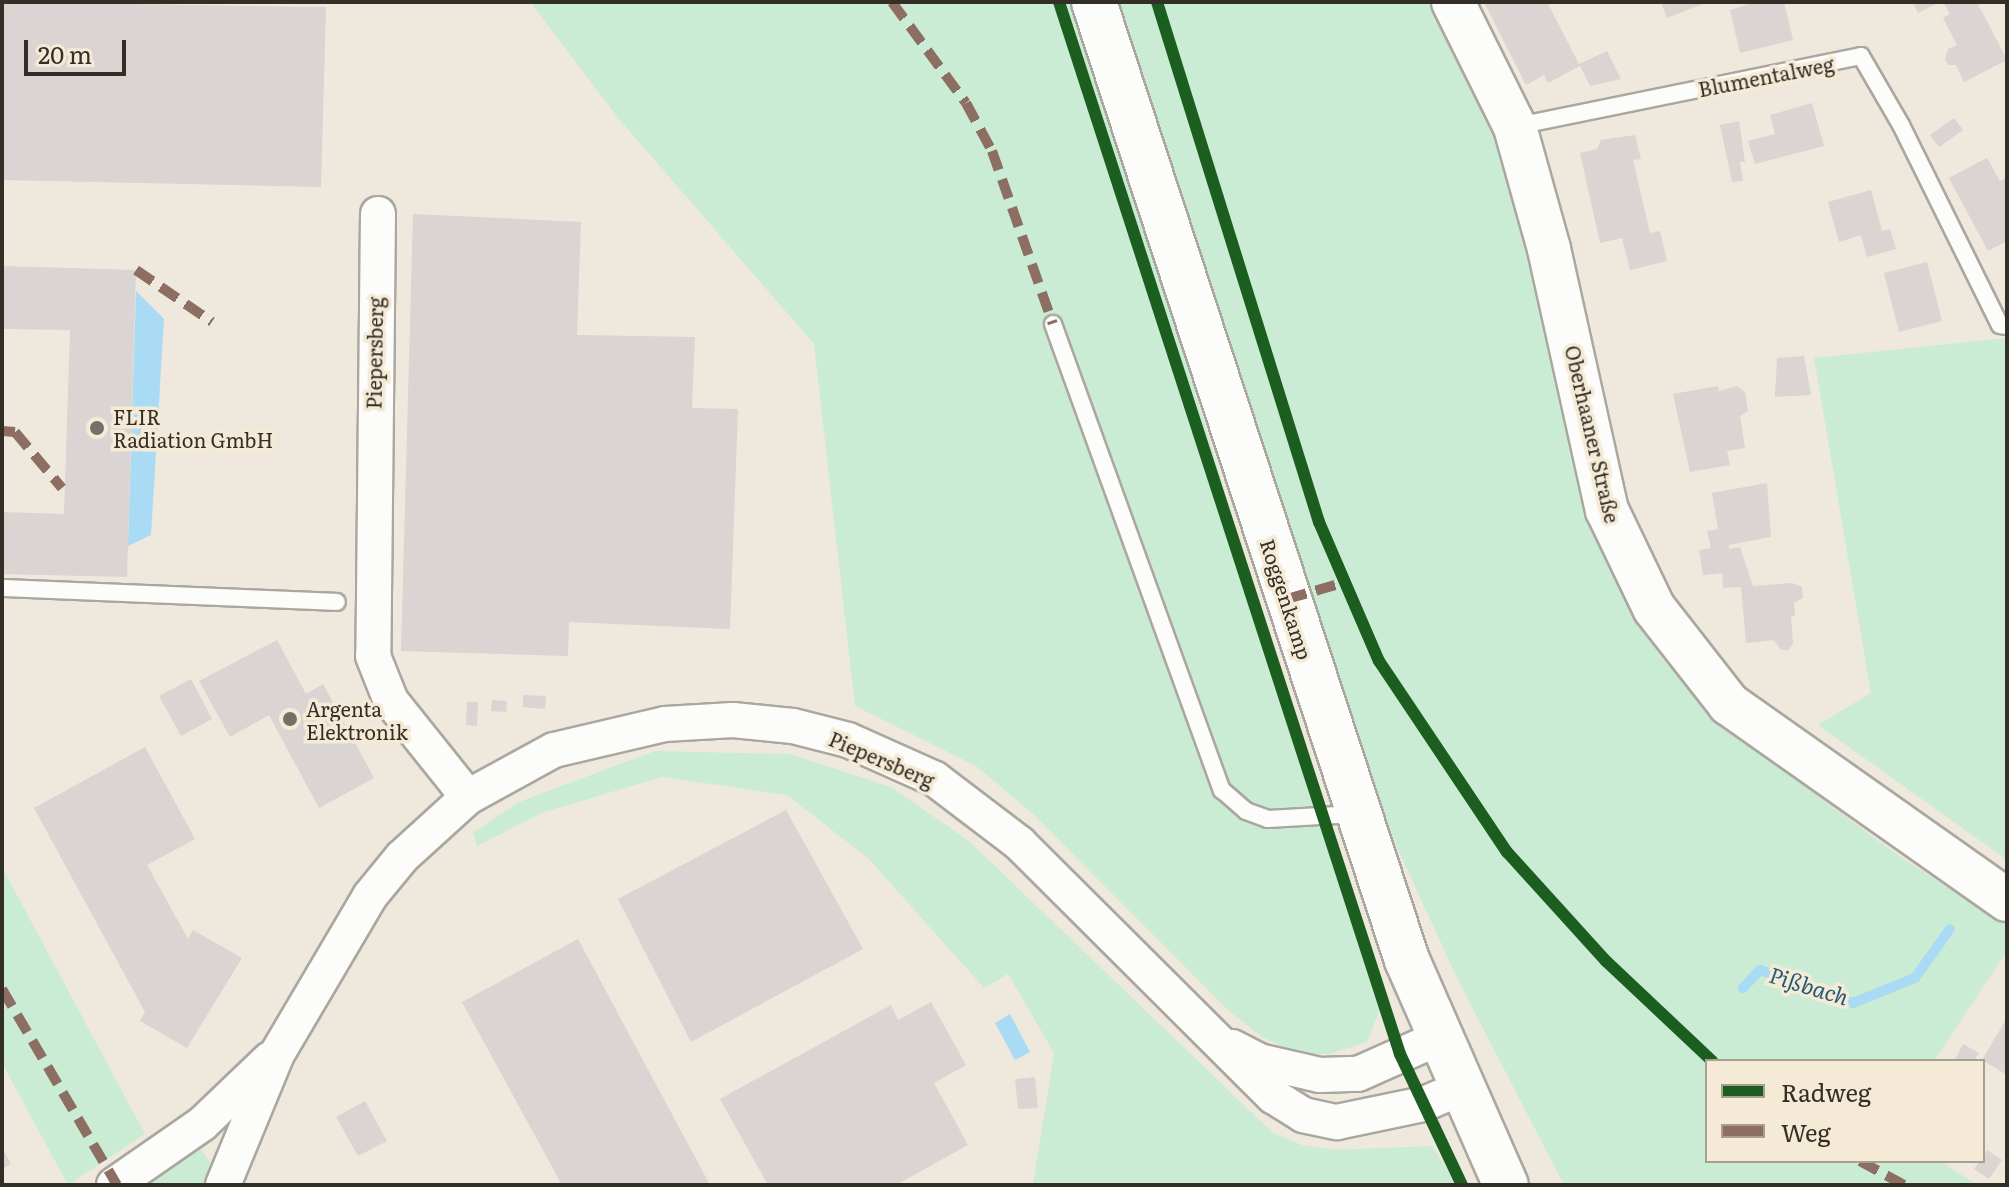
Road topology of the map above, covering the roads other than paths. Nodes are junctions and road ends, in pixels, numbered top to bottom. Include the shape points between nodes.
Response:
1 (1094, 2) edge
2 (1453, 2) edge
3 (1515, 127) junction
4 (378, 214) dead end
5 (1053, 324) dead end
6 (2003, 325) edge
7 (2, 588) edge
8 (337, 602) dead end
9 (468, 797) junction
10 (1357, 814) junction
11 (2007, 900) edge
12 (1212, 1037) junction
13 (1439, 1038) junction
14 (277, 1054) junction
15 (1461, 1088) junction
16 (114, 1185) edge
17 (223, 1185) edge
18 (1506, 1185) edge

1 - 10 main road, Roggenkamp
2 - 3 street, Oberhaaner Straße
3 - 6 lane, Blumentalweg via 1861,56
3 - 11 street, Oberhaaner Straße via 1549,249 1607,510 1654,608 1729,704
4 - 9 street, Piepersberg via 373,656 391,701
5 - 10 lane via 1222,790 1246,811 1268,819
7 - 8 lane
9 - 12 street, Piepersberg via 554,750 665,724 733,720 793,726 848,740 935,779 982,811
9 - 14 street, Piepersberg via 402,857 370,896
10 - 13 main road, Roggenkamp
12 - 13 street, Piepersberg via 1259,1061 1320,1075 1358,1074
12 - 15 street, Piepersberg via 1273,1096 1303,1115 1326,1120 1396,1112
13 - 15 main road, Roggenkamp
14 - 16 street, Piepersberg via 202,1124
14 - 17 street, Piepersberg
15 - 18 main road, Roggenkamp

